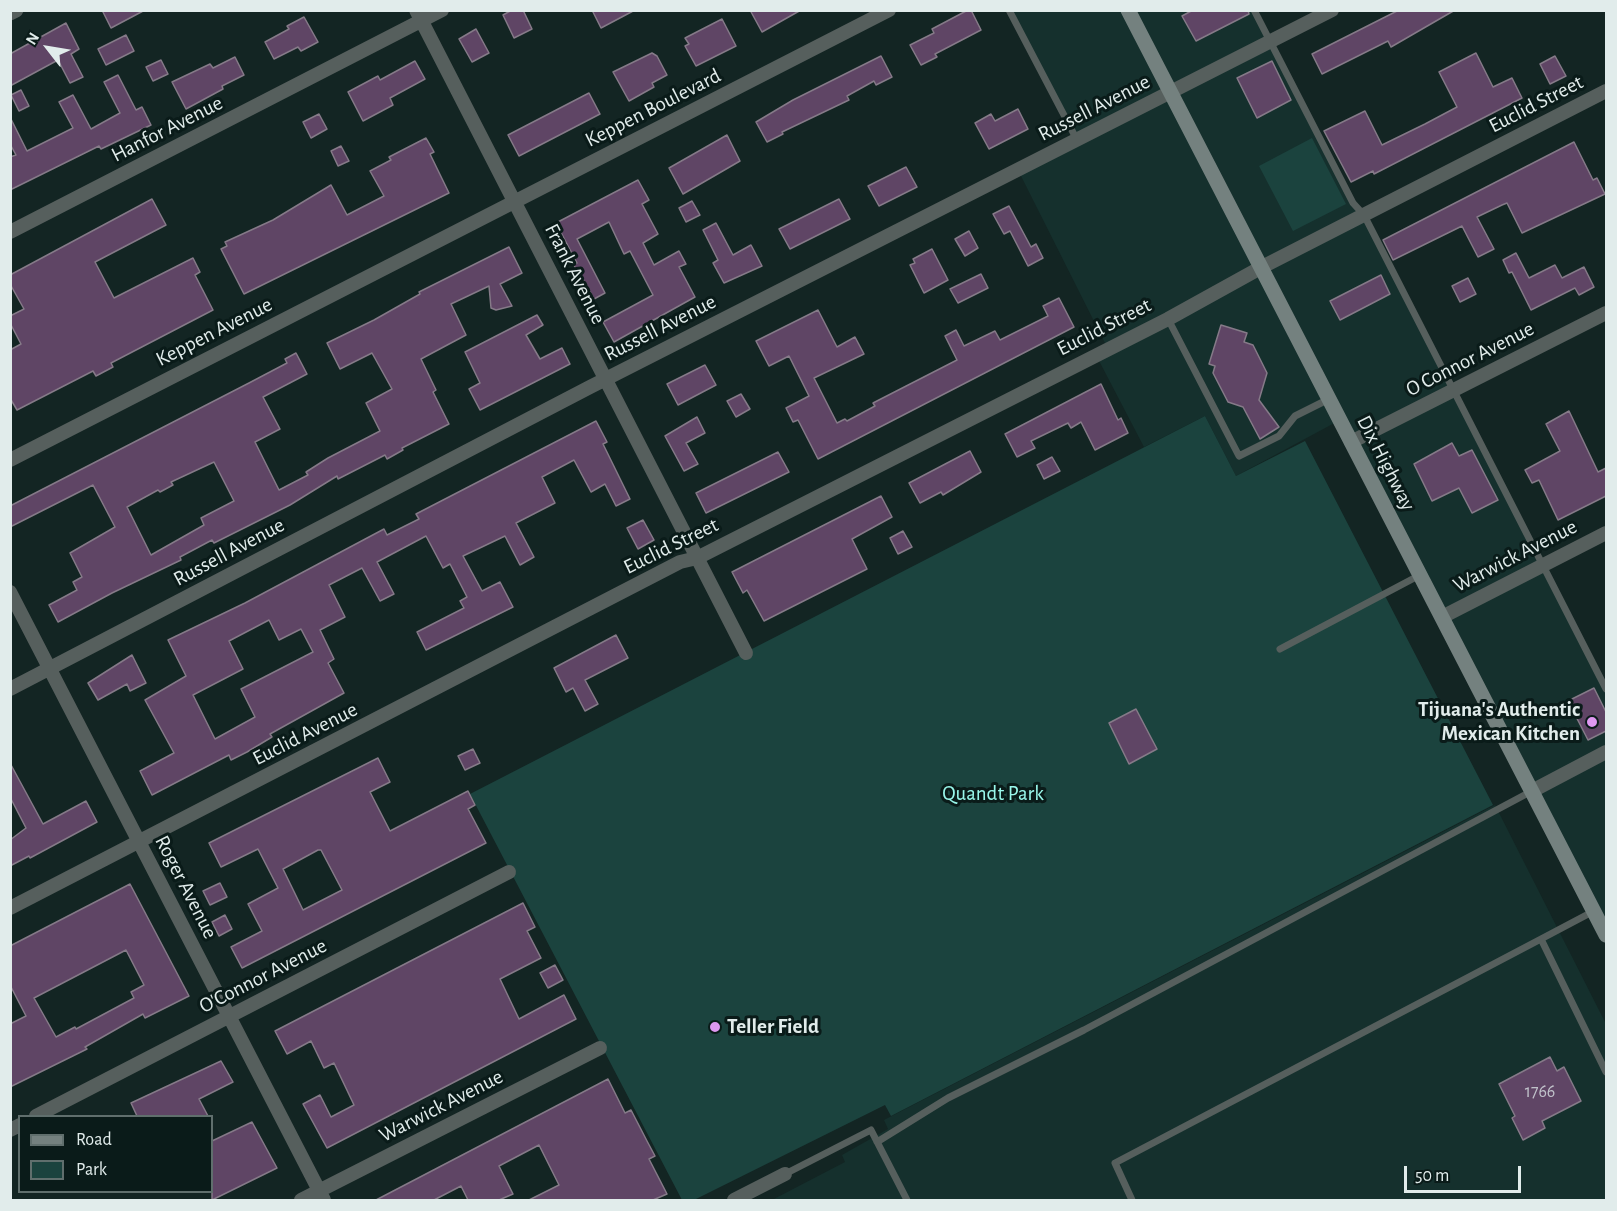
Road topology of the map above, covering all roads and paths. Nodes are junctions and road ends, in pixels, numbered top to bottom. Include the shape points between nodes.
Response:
1 (16, 10) edge
2 (442, 10) edge
3 (889, 10) edge
4 (1009, 10) edge
5 (1128, 10) edge
6 (1254, 10) edge
7 (1332, 10) edge
8 (10, 13) edge
9 (418, 16) edge
10 (1269, 42) junction
11 (1606, 91) edge
12 (1173, 92) junction
13 (1077, 140) junction
14 (514, 202) junction
15 (1364, 215) junction
16 (10, 232) edge
17 (437, 243) joint
18 (1262, 267) junction
19 (1606, 313) edge
20 (1168, 319) junction
21 (605, 380) junction
22 (1454, 391) junction
23 (1329, 399) junction
24 (1351, 442) junction
25 (10, 460) edge
26 (1606, 533) edge
27 (698, 558) junction
28 (1543, 565) junction
29 (1420, 575) junction
30 (10, 592) edge
31 (618, 595) joint
32 (1442, 617) junction
33 (1280, 649) dead end
34 (748, 658) dead end
35 (50, 669) junction
36 (10, 689) edge
37 (1606, 689) edge
38 (1606, 752) edge
39 (1532, 791) junction
40 (140, 843) junction
41 (509, 872) dead end
42 (10, 908) edge
43 (1594, 911) junction
44 (1606, 935) edge
45 (1541, 939) junction
46 (230, 1017) junction
47 (600, 1048) dead end
48 (1606, 1072) edge
49 (38, 1115) edge
50 (877, 1142) junction
51 (785, 1174) joint
52 (322, 1196) edge
53 (301, 1200) edge
54 (734, 1200) edge
55 (907, 1200) edge
56 (1132, 1200) edge

1 - 8 street
2 - 9 street, Hanfor Avenue
3 - 14 street, Keppen Boulevard
4 - 13 lane
5 - 12 main road, Dix Highway
6 - 10 lane
7 - 10 street, Russell Avenue
9 - 14 street, Frank Avenue
9 - 16 street, Hanfor Avenue via 342,62
10 - 12 street, Russell Avenue
10 - 15 lane via 1353,202
11 - 15 street, Euclid Street
12 - 13 street, Russell Avenue
12 - 18 main road, Dix Highway
13 - 21 street, Russell Avenue
14 - 17 street, Keppen Boulevard
14 - 21 street, Frank Avenue
15 - 18 street, Euclid Street
15 - 22 lane
17 - 25 street, Keppen Avenue
18 - 20 street, Euclid Street
18 - 23 main road, Dix Highway
19 - 22 street, O Connor Avenue
20 - 23 lane via 1239,456 1279,436 1294,416
20 - 27 street, Euclid Street
21 - 27 street, Frank Avenue
21 - 35 street, Russell Avenue
22 - 24 street, O Connor Avenue
22 - 28 lane
23 - 24 main road, Dix Highway
24 - 29 main road, Dix Highway
26 - 28 street, Warwick Avenue
27 - 31 street, Euclid Street via 680,562
27 - 34 street, Frank Avenue
28 - 32 street, Warwick Avenue
28 - 37 lane
29 - 32 main road, Dix Highway
29 - 33 lane
30 - 35 street, Roger Avenue
31 - 40 street, Euclid Avenue
32 - 39 main road, Dix Highway
35 - 36 street, Russell Avenue
35 - 40 street, Roger Avenue
38 - 39 street
39 - 43 main road, Dix Highway
39 - 50 lane via 1084,1030 948,1098
40 - 42 street, Euclid Avenue
40 - 46 street, Roger Avenue
41 - 46 street, O'Connor Avenue
43 - 44 main road, Dix Highway
43 - 45 lane
45 - 48 lane
45 - 56 lane via 1115,1163
46 - 49 street, O'Connor Avenue
46 - 52 street, Roger Avenue
47 - 52 street, Warwick Avenue
50 - 51 lane via 871,1130
50 - 55 lane
51 - 54 street
52 - 53 street, Warwick Avenue

